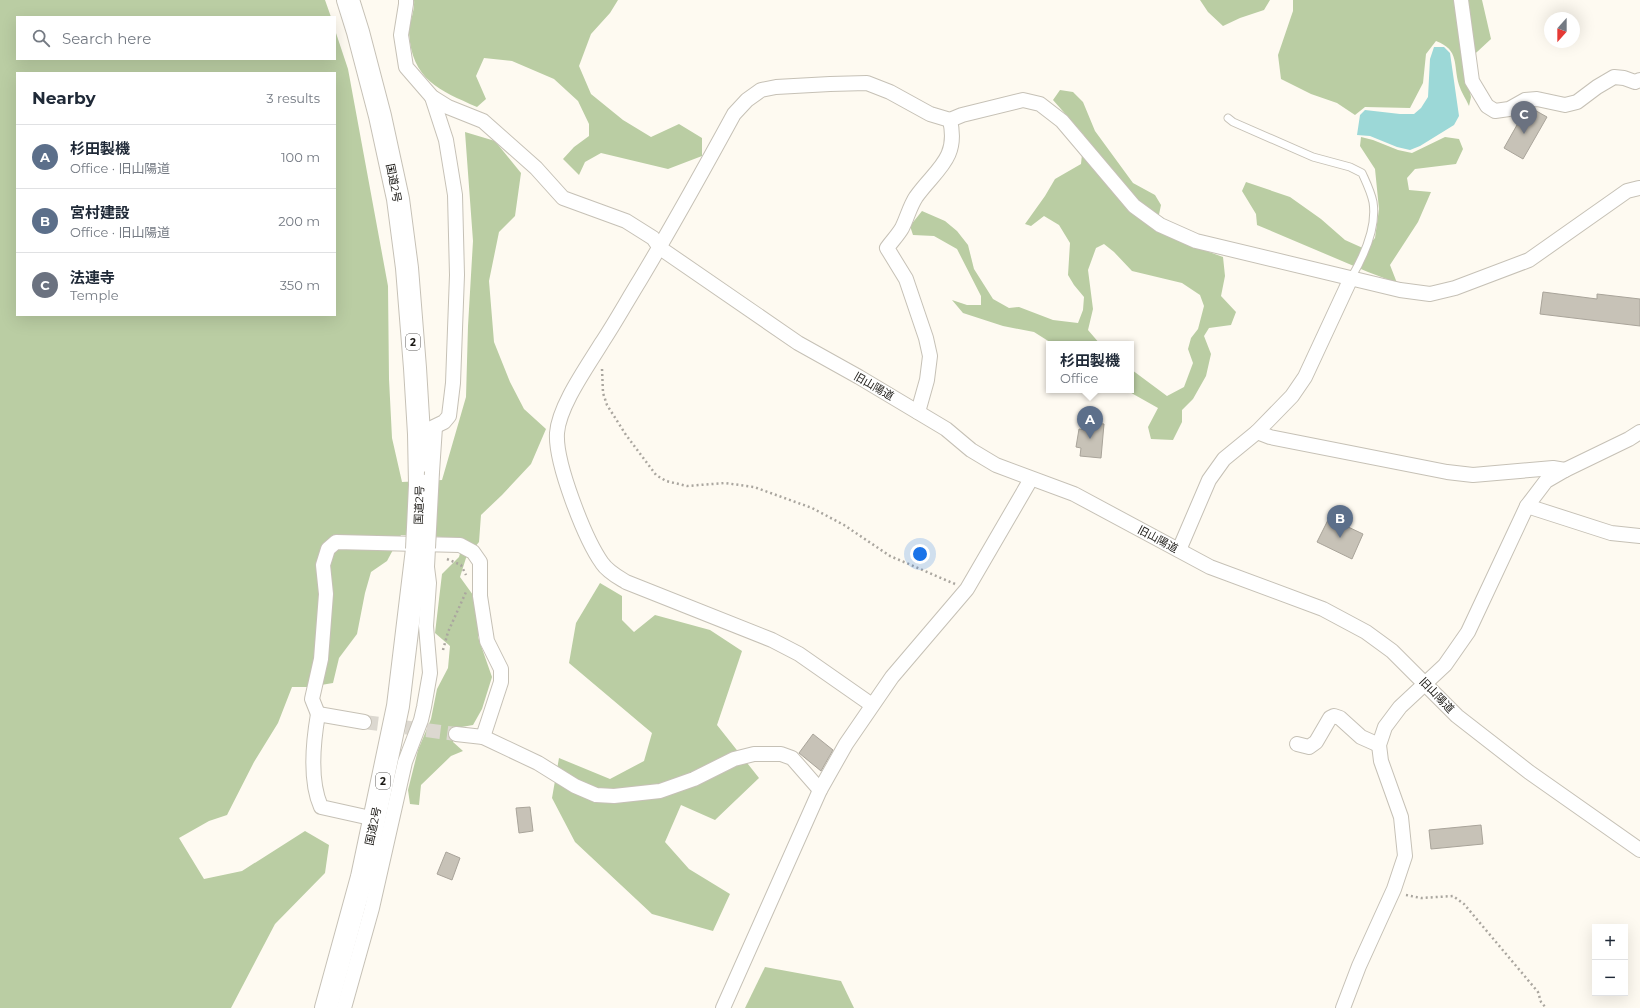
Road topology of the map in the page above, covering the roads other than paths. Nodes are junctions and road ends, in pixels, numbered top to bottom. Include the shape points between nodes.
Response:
1 (348, 0) edge
2 (406, 0) edge
3 (1461, 0) edge
4 (1640, 80) edge
5 (432, 97) junction
6 (1228, 118) dead end
7 (950, 120) junction
8 (1640, 187) edge
9 (660, 248) junction
10 (1351, 278) junction
11 (918, 412) junction
12 (427, 430) junction
13 (1257, 432) junction
14 (1640, 432) edge
15 (1565, 470) junction
16 (1032, 479) junction
17 (1527, 506) junction
18 (1640, 536) edge
19 (428, 547) junction
20 (1179, 550) junction
21 (1426, 684) junction
22 (872, 705) junction
23 (318, 714) junction
24 (364, 722) tunnel mouth
25 (456, 734) tunnel mouth
26 (483, 737) junction
27 (1297, 744) dead end
28 (1379, 745) junction
29 (820, 790) junction
30 (375, 819) junction
31 (1640, 850) edge
32 (326, 1008) edge
33 (344, 1008) edge
34 (723, 1008) edge
35 (1343, 1008) edge

1 - 12 highway, 国道2号 / 2 via 380,116 398,199
2 - 5 street via 401,34 406,67
3 - 4 street via 1472,81 1487,106 1495,110 1509,110 1525,100 1537,99 1565,104 1577,102 1614,77 1635,82
5 - 9 street, 旧山陽道 via 448,107 483,121 536,168 563,198 626,221 653,238
5 - 12 street via 446,140 455,195 457,275 453,383 449,416 444,422
6 - 10 lane via 1307,154 1362,172 1373,200 1374,210 1369,241 1362,260
7 - 9 street via 930,114 890,92 867,83 761,90 734,114
7 - 10 street via 1023,100 1040,104 1062,121 1134,206 1160,225 1196,241
7 - 11 street via 952,132 947,160 916,197 902,228 888,248 906,279 930,356 927,380
8 - 10 street via 1627,191 1529,260 1455,288 1430,294 1400,290
9 - 11 street, 旧山陽道 via 798,343
9 - 22 street via 578,380 557,432 558,451 567,484 590,544 603,564 626,582 772,640 799,654
10 - 13 street via 1305,377 1292,396
11 - 16 street, 旧山陽道 via 996,465
12 - 19 highway, 国道2号 / 2, bridge
13 - 15 street via 1270,437 1447,472 1473,475 1553,468
13 - 20 street via 1224,460 1209,480
14 - 15 street
15 - 17 street via 1546,481
16 - 20 street, 旧山陽道 via 1074,494
16 - 22 street via 967,589 892,676
17 - 18 street via 1611,533
17 - 21 street via 1468,632 1445,665
19 - 23 street via 336,542 328,549 323,565 326,594 321,659 312,698
19 - 26 street via 460,545 473,552 480,562 480,596 487,641 501,669 500,682
19 - 30 highway, 国道2号 / 2
19 - 33 street via 426,626 430,673 424,707 404,762 372,908
20 - 21 street, 旧山陽道 via 1210,567 1323,609 1366,632 1392,651
21 - 28 street via 1400,707 1385,727
21 - 31 street, 旧山陽道 via 1457,716 1529,772
22 - 29 street
23 - 24 street
23 - 30 street via 313,743 316,795 321,808
25 - 26 street
26 - 29 street via 596,795 614,796 660,791 694,779 734,759 754,754 781,754 792,758
27 - 28 street via 1308,747 1316,742 1330,718 1334,716 1340,718 1361,737
28 - 35 street via 1380,761 1399,811 1405,856 1394,889
29 - 34 street
30 - 32 highway, 国道2号 / 2

